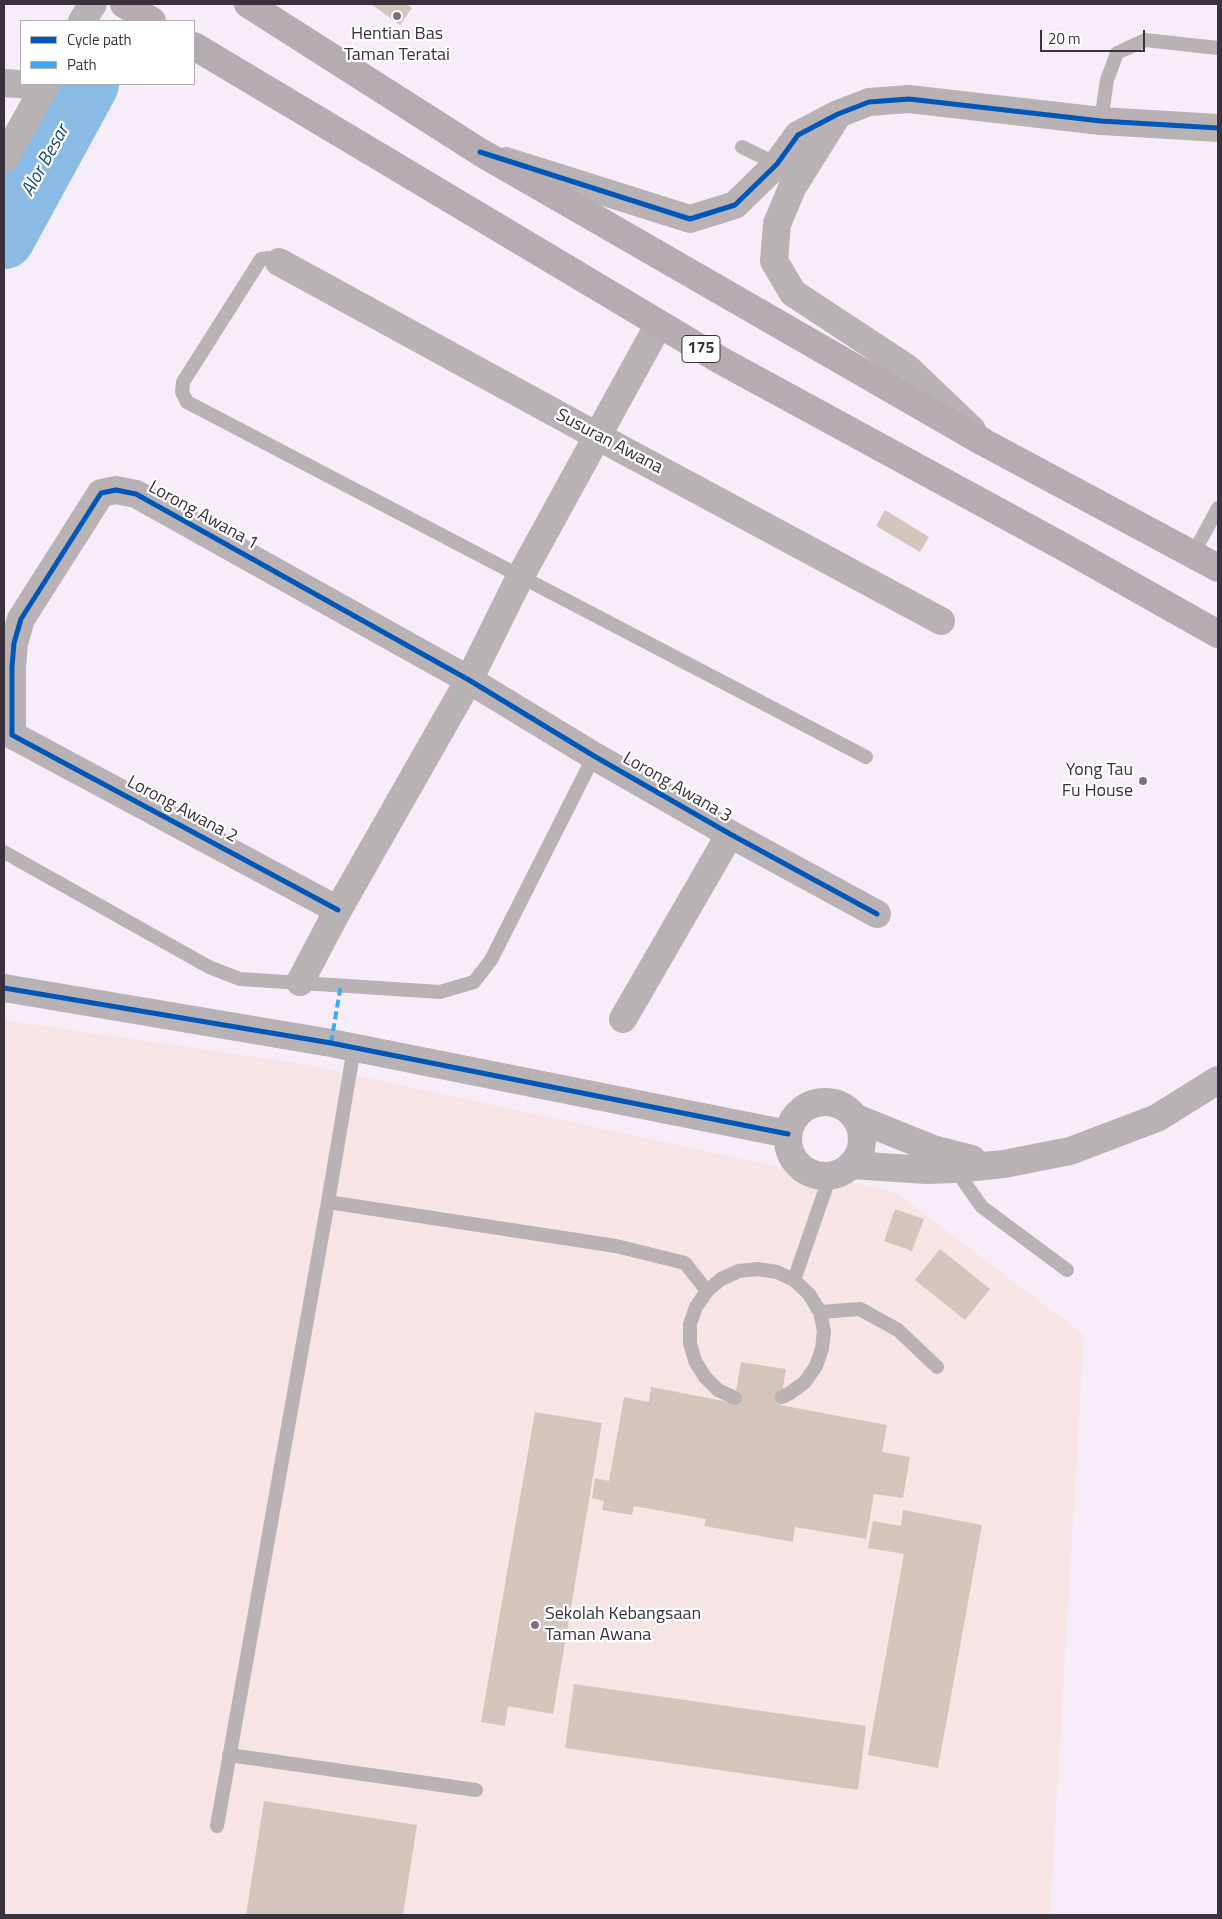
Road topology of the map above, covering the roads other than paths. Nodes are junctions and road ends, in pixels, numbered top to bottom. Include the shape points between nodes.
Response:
1 (93, 4) edge
2 (124, 4) edge
3 (248, 4) edge
4 (83, 20) edge
5 (150, 20) edge
6 (195, 47) edge
7 (1218, 48) edge
8 (4, 83) edge
9 (20, 84) edge
10 (45, 85) edge
11 (838, 114) junction
12 (1101, 121) junction
13 (1218, 128) edge
14 (742, 147) dead end
15 (480, 152) junction
16 (4, 159) edge
17 (776, 164) junction
18 (279, 262) joint
19 (659, 324) junction
20 (599, 437) junction
21 (985, 443) junction
22 (1218, 508) edge
23 (1193, 554) junction
24 (1218, 568) edge
25 (520, 577) junction
26 (941, 621) dead end
27 (1218, 634) edge
28 (468, 680) junction
29 (8, 742) edge
30 (594, 756) junction
31 (866, 757) dead end
32 (730, 834) junction
33 (4, 852) edge
34 (338, 910) junction
35 (876, 914) dead end
36 (300, 982) junction
37 (4, 988) edge
38 (623, 1019) dead end
39 (354, 1048) junction
40 (1218, 1080) edge
41 (856, 1118) junction
42 (788, 1134) junction
43 (1004, 1164) junction
44 (955, 1169) junction
45 (841, 1170) junction
46 (328, 1202) junction
47 (1067, 1270) dead end
48 (794, 1280) junction
49 (707, 1291) junction
50 (820, 1312) junction
51 (937, 1367) dead end
52 (782, 1397) dead end
53 (735, 1398) dead end
54 (230, 1755) junction
55 (476, 1790) dead end
56 (217, 1826) dead end

1 - 4 street
2 - 5 highway
3 - 15 highway
6 - 19 highway, 175
7 - 12 lane via 1145,40 1117,53 1107,80
8 - 9 street
10 - 16 street
11 - 12 street via 869,102 909,99
11 - 17 street via 798,136
11 - 21 street via 792,188 777,224 774,261 793,293 907,368
12 - 13 street
14 - 17 lane
15 - 17 street via 690,219 735,205
15 - 21 highway
18 - 20 street, Susuran Awana
18 - 25 lane via 269,258 260,260 183,382 182,392 187,402
19 - 20 street
19 - 27 highway, 175
20 - 25 street
20 - 26 street, Susuran Awana
21 - 23 highway
22 - 23 lane
23 - 24 highway
25 - 28 street
25 - 31 lane
28 - 29 street, Lorong Awana 1 via 136,494 116,490 100,493 21,619 14,643
28 - 30 street, Lorong Awana 3
28 - 34 street
29 - 34 street, Lorong Awana 2
30 - 32 street, Lorong Awana 3
30 - 36 lane via 491,960 474,982 440,992
32 - 35 street, Lorong Awana 3
32 - 38 street
33 - 36 lane via 209,967 240,979
34 - 36 street
37 - 39 street
39 - 42 street
39 - 46 lane
40 - 43 street via 1157,1118 1070,1151
41 - 42 street via 836,1103 810,1105 799,1112
41 - 43 street via 933,1149
41 - 45 street via 862,1130 859,1154
42 - 45 street via 789,1148 804,1169 816,1175
43 - 44 street
44 - 45 street
44 - 47 lane via 982,1207
45 - 48 lane
46 - 49 lane via 616,1246 685,1263
46 - 54 lane
48 - 49 lane via 758,1268 739,1271 721,1279
48 - 50 lane via 809,1294
49 - 53 lane via 696,1306 690,1324 690,1343 704,1377 718,1390
50 - 51 lane via 860,1309 898,1330
50 - 52 lane via 824,1330 816,1366 805,1382
54 - 55 lane
54 - 56 lane

